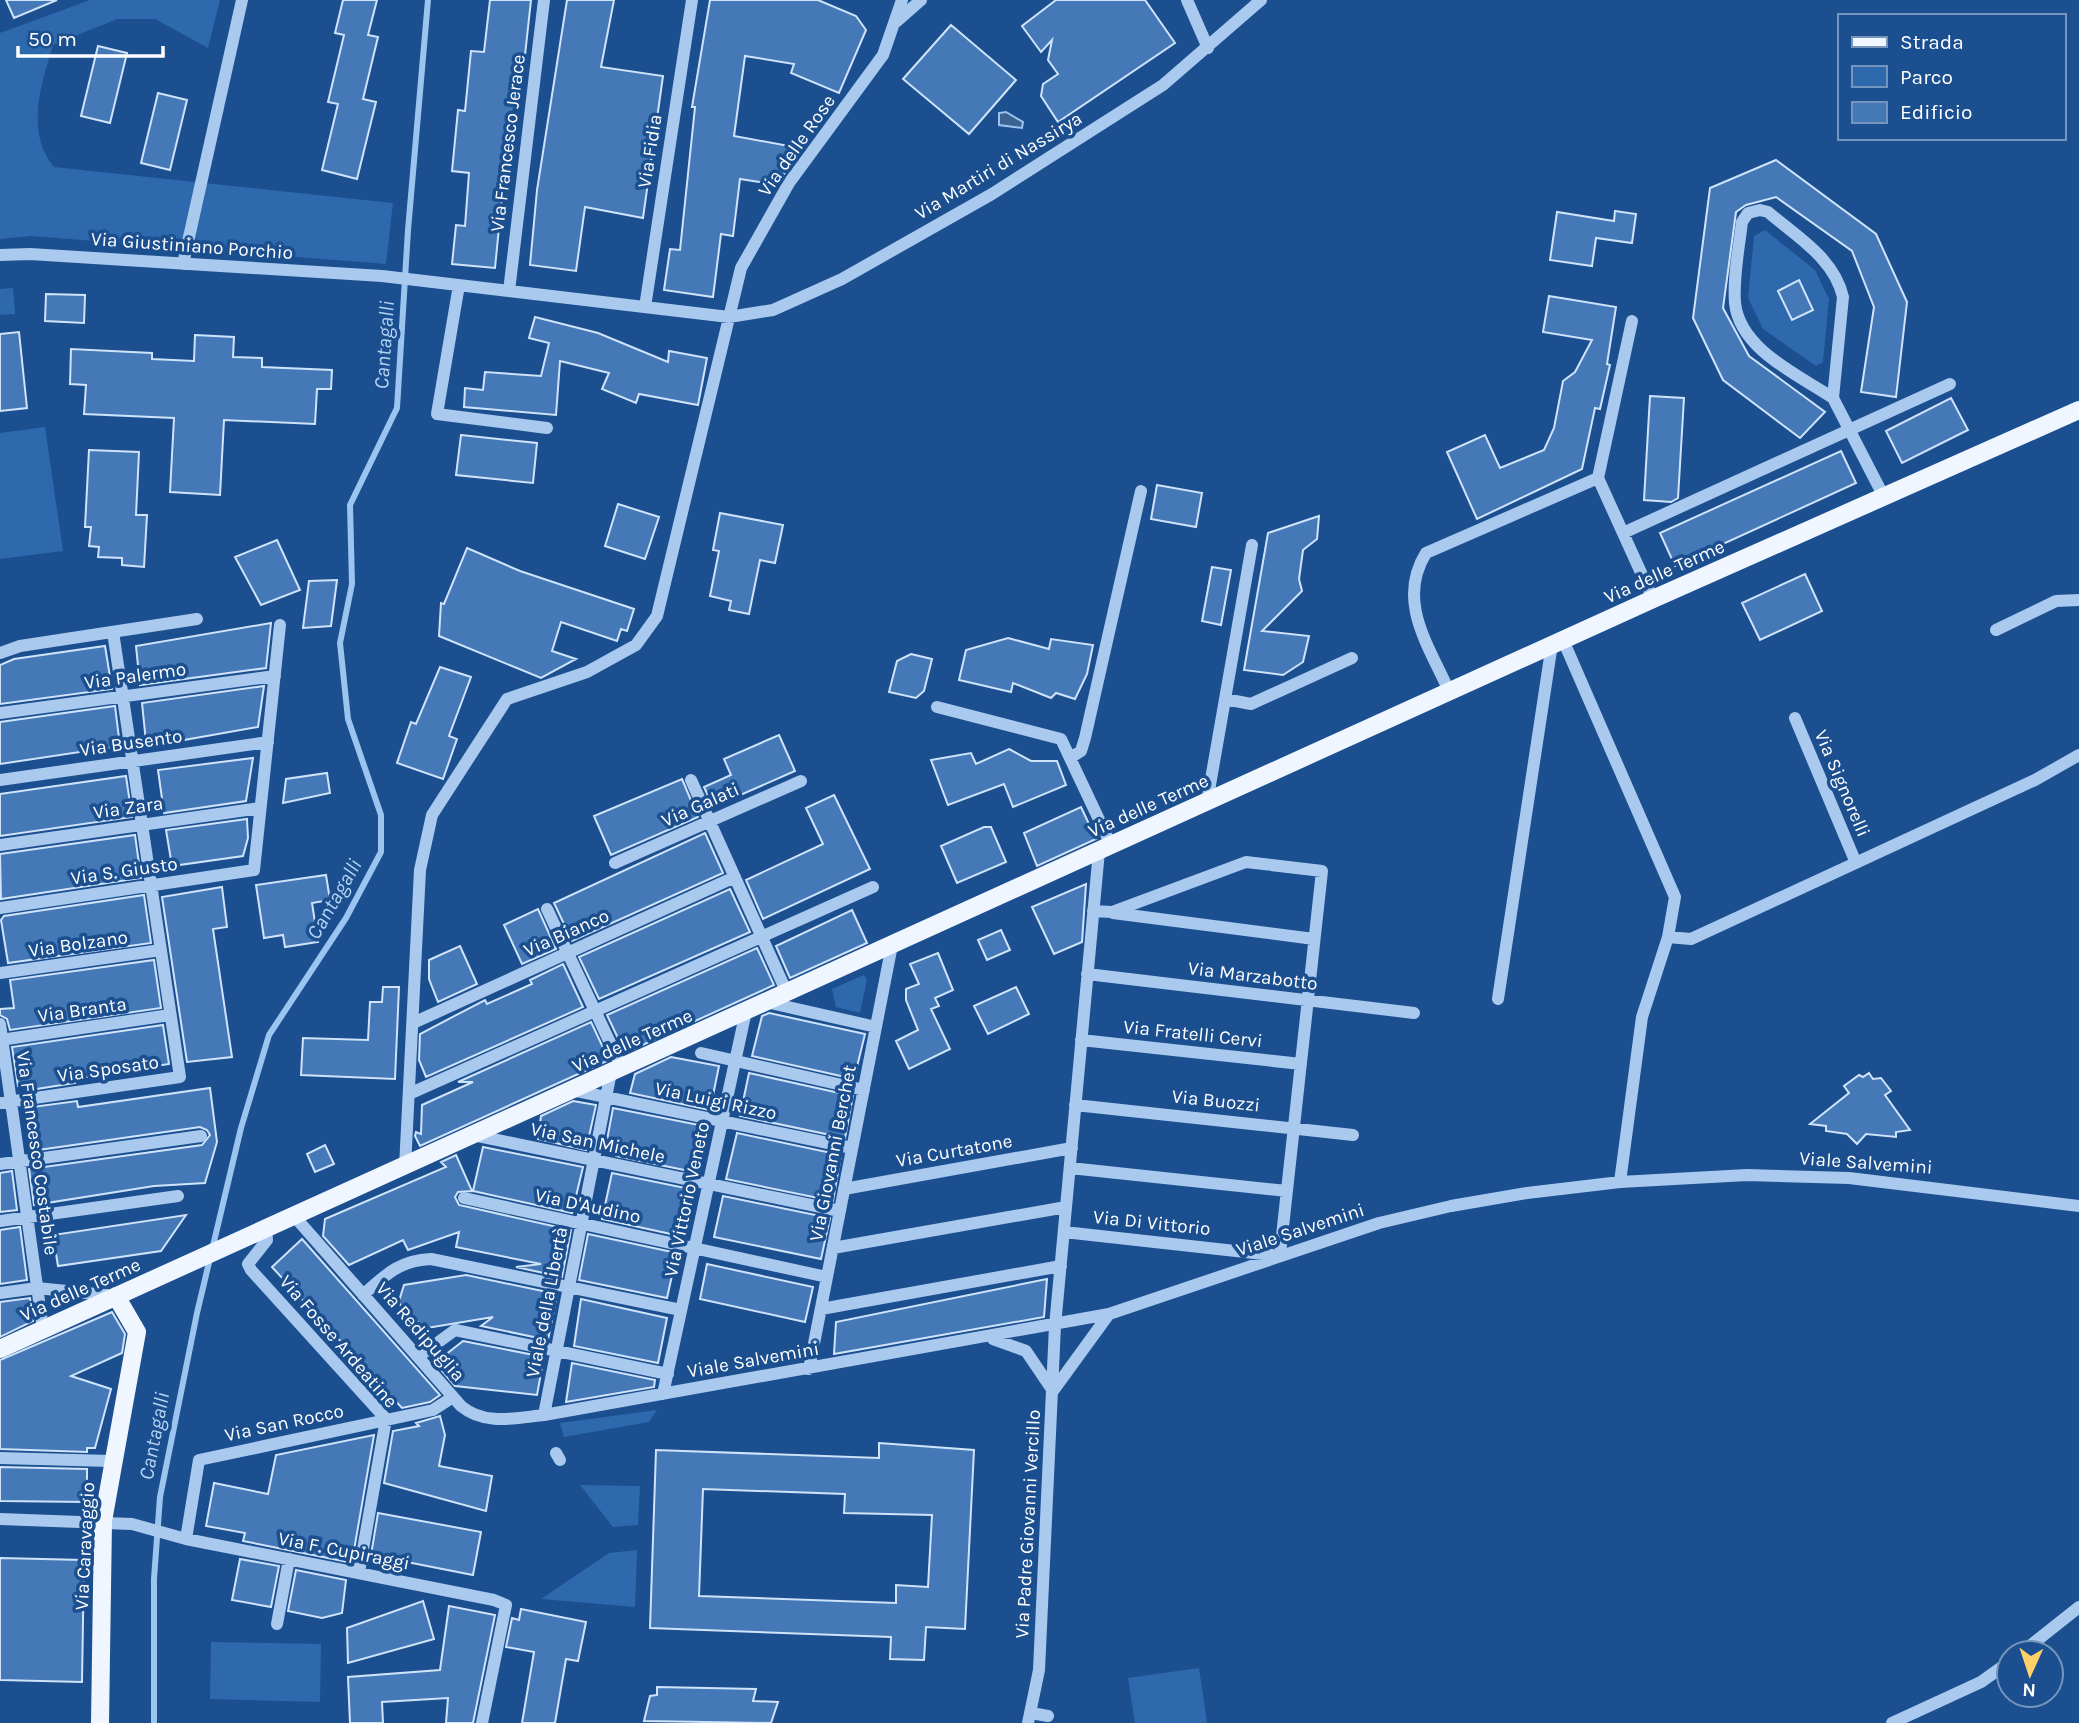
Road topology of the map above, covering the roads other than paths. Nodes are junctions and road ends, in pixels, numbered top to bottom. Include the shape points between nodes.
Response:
1 (242, 0) edge
2 (544, 0) edge
3 (692, 0) edge
4 (902, 0) edge
5 (921, 0) edge
6 (1187, 0) edge
7 (1261, 0) edge
8 (894, 25) junction
9 (1208, 48) junction
10 (0, 255) edge
11 (183, 264) junction
12 (459, 285) junction
13 (509, 291) junction
14 (645, 307) junction
15 (730, 317) junction
16 (1632, 321) dead end
17 (1950, 384) dead end
18 (1833, 398) junction
19 (2079, 410) edge
20 (547, 428) dead end
21 (1849, 430) junction
22 (1598, 478) junction
23 (1141, 491) dead end
24 (1884, 497) junction
25 (1623, 533) junction
26 (1252, 545) dead end
27 (1653, 599) junction
28 (2079, 600) edge
29 (197, 619) dead end
30 (281, 625) dead end
31 (1996, 630) dead end
32 (113, 632) junction
33 (1558, 642) junction
34 (0, 653) edge
35 (1352, 658) dead end
36 (275, 676) junction
37 (1449, 691) junction
38 (123, 696) junction
39 (1225, 699) junction
40 (937, 707) dead end
41 (0, 713) edge
42 (1795, 718) dead end
43 (268, 742) junction
44 (2079, 755) edge
45 (1070, 758) junction
46 (132, 761) junction
47 (0, 780) edge
48 (691, 780) dead end
49 (801, 781) dead end
50 (1207, 802) junction
51 (261, 808) junction
52 (709, 821) junction
53 (142, 825) junction
54 (0, 845) edge
55 (1105, 848) junction
56 (615, 863) dead end
57 (1856, 863) junction
58 (735, 877) junction
59 (151, 885) junction
60 (873, 887) dead end
61 (0, 908) edge
62 (547, 909) dead end
63 (1093, 911) junction
64 (1112, 912) junction
65 (761, 936) junction
66 (1668, 937) junction
67 (1314, 939) junction
68 (892, 945) junction
69 (161, 950) junction
70 (567, 952) junction
71 (0, 973) edge
72 (1087, 974) junction
73 (787, 993) junction
74 (1498, 999) dead end
75 (1308, 1000) junction
76 (766, 1002) junction
77 (595, 1010) junction
78 (746, 1011) junction
79 (1413, 1013) dead end
80 (170, 1015) junction
81 (414, 1023) junction
82 (0, 1024) edge
83 (876, 1027) junction
84 (1, 1040) edge
85 (1082, 1041) junction
86 (701, 1053) dead end
87 (735, 1061) junction
88 (1301, 1064) junction
89 (617, 1070) junction
90 (572, 1090) junction
91 (864, 1090) junction
92 (409, 1094) junction
93 (606, 1097) junction
94 (5, 1102) edge
95 (1075, 1105) junction
96 (722, 1121) junction
97 (1294, 1128) junction
98 (473, 1135) junction
99 (1353, 1135) dead end
100 (201, 1136) dead end
101 (1072, 1148) junction
102 (852, 1149) junction
103 (19, 1161) junction
104 (594, 1161) junction
105 (0, 1164) edge
106 (405, 1167) junction
107 (1070, 1168) junction
108 (1620, 1182) junction
109 (709, 1184) junction
110 (844, 1189) junction
111 (1287, 1191) junction
112 (178, 1196) dead end
113 (464, 1198) dead end
114 (2079, 1206) edge
115 (1066, 1207) junction
116 (840, 1211) junction
117 (295, 1216) junction
118 (27, 1217) junction
119 (0, 1221) edge
120 (582, 1223) junction
121 (266, 1229) junction
122 (1064, 1231) junction
123 (695, 1248) junction
124 (833, 1248) junction
125 (1279, 1255) junction
126 (1060, 1266) junction
127 (827, 1276) junction
128 (569, 1287) junction
129 (37, 1288) junction
130 (0, 1293) edge
131 (363, 1295) junction
132 (116, 1296) junction
133 (821, 1309) junction
134 (681, 1310) junction
135 (1109, 1314) junction
136 (1055, 1326) junction
137 (43, 1329) junction
138 (988, 1338) junction
139 (0, 1349) edge
140 (556, 1351) junction
141 (418, 1357) junction
142 (809, 1369) junction
143 (668, 1374) junction
144 (1053, 1391) junction
145 (663, 1394) junction
146 (453, 1397) junction
147 (544, 1415) junction
148 (386, 1419) junction
149 (0, 1458) edge
150 (111, 1461) junction
151 (0, 1519) edge
152 (103, 1521) junction
153 (186, 1539) junction
154 (289, 1559) junction
155 (359, 1572) junction
156 (2079, 1606) edge
157 (277, 1624) dead end
158 (2038, 1639) edge
159 (1995, 1672) edge
160 (1048, 1716) dead end
161 (1030, 1718) edge
162 (100, 1723) edge
163 (482, 1723) edge
164 (1892, 1723) edge

1 - 11 street
2 - 13 street, Via Francesco Jerace
3 - 14 street, Via Fidia
4 - 8 street, Via delle Rose
5 - 8 street
6 - 9 street
7 - 9 street, Via Martiri di Nassirya
8 - 15 street, Via delle Rose via 883,55 789,183 741,268
9 - 15 street, Via Martiri di Nassirya via 1163,85 1031,169 842,279 773,310
10 - 11 street, Via Giustiniano Porchio
11 - 12 street, Via Giustiniano Porchio
12 - 13 street
12 - 20 street via 437,414
13 - 14 street
14 - 15 street
15 - 81 street, Via delle Rose via 657,617 636,645 587,673 508,699 432,816 420,870
16 - 22 street
17 - 21 street
18 - 18 street via 1843,297 1839,282 1831,267 1768,212 1748,214 1742,222 1735,292 1740,323 1766,353
18 - 21 street
19 - 24 main road, Via delle Terme
21 - 24 street
21 - 25 street
22 - 25 street
22 - 37 street via 1426,553 1413,607
23 - 45 street via 1082,751
24 - 27 main road, Via delle Terme
25 - 27 street
26 - 39 street
27 - 33 main road, Via delle Terme
28 - 31 street via 2056,601
29 - 32 street
30 - 36 street
32 - 34 street
32 - 38 street
33 - 37 main road, Via delle Terme
33 - 66 street via 1675,897
33 - 74 street
35 - 39 street via 1251,704
36 - 38 street, Via Palermo
36 - 43 street
37 - 50 main road, Via delle Terme
38 - 41 street, Via Palermo
38 - 46 street
39 - 50 street
40 - 45 street via 1061,739
42 - 57 street, Via Signorelli
43 - 46 street, Via Busento
43 - 51 street
44 - 57 street
45 - 55 street
46 - 47 street, Via Busento
46 - 53 street
48 - 52 street
49 - 52 street, Via Galati
50 - 55 main road, Via delle Terme
51 - 53 street, Via Zara
51 - 59 street, Via S. Giusto via 254,870
52 - 56 street, Via Galati
52 - 58 street
53 - 54 street, Via Zara
53 - 59 street
55 - 63 street, Via Padre Giovanni Vercillo
55 - 68 main road, Via delle Terme
57 - 66 street via 1690,939
58 - 65 street
58 - 70 street, Via Bianco
59 - 61 street, Via S. Giusto
59 - 69 street
60 - 65 street
62 - 70 street
63 - 64 street
63 - 72 street, Via Padre Giovanni Vercillo
64 - 67 street
64 - 67 street via 1246,862 1322,871
65 - 73 street
65 - 77 street
66 - 108 street via 1642,1017
67 - 75 street
68 - 73 main road, Via delle Terme
68 - 83 street, Via Giovanni Berchet
69 - 71 street, Via Bolzano
69 - 80 street
70 - 77 street
70 - 81 street, Via Bianco
72 - 75 street, Via Marzabotto
72 - 85 street, Via Padre Giovanni Vercillo
73 - 76 main road, Via delle Terme
75 - 79 street, Via Marzabotto
75 - 88 street
76 - 78 main road, Via delle Terme
76 - 83 street
77 - 89 street
77 - 92 street
78 - 87 street, Via Vittorio Veneto
78 - 89 main road, Via delle Terme
80 - 84 street, Via Branta
80 - 94 street, Via Sposato via 180,1077
81 - 92 street, Via delle Rose
82 - 84 street, Via Francesco Costabile
83 - 91 street, Via Giovanni Berchet
84 - 94 street, Via Francesco Costabile
85 - 88 street, Via Fratelli Cervi
85 - 95 street, Via Padre Giovanni Vercillo
86 - 87 street
87 - 91 street
87 - 96 street, Via Vittorio Veneto
88 - 97 street
89 - 90 main road, Via delle Terme
89 - 93 street, Viale della Libertà
90 - 93 street, Via Luigi Rizzo
90 - 98 main road, Via delle Terme
91 - 102 street, Via Giovanni Berchet
92 - 106 street, Via delle Rose
93 - 96 street, Via Luigi Rizzo
93 - 104 street, Viale della Libertà
94 - 103 street, Via Francesco Costabile
95 - 97 street, Via Buozzi
95 - 101 street, Via Padre Giovanni Vercillo
96 - 102 street, Via Luigi Rizzo
96 - 109 street, Via Vittorio Veneto
97 - 99 street, Via Buozzi
97 - 111 street
98 - 104 street, Via San Michele
98 - 106 main road, Via delle Terme
100 - 103 street
101 - 107 street, Via Padre Giovanni Vercillo
101 - 110 street, Via Curtatone
102 - 110 street, Via Giovanni Berchet
103 - 105 street
103 - 118 street, Via Francesco Costabile
104 - 109 street, Via San Michele
104 - 120 street, Viale della Libertà
106 - 117 main road, Via delle Terme
107 - 111 street
107 - 115 street, Via Padre Giovanni Vercillo
108 - 114 street, Viale Salvemini via 1747,1175 1849,1178
108 - 125 street, Viale Salvemini via 1451,1206
109 - 116 street, Via San Michele
109 - 123 street, Via Vittorio Veneto
110 - 116 street, Via Giovanni Berchet
111 - 125 street
112 - 118 street
113 - 120 street, Via D'Audino
115 - 122 street, Via Padre Giovanni Vercillo
115 - 124 street
116 - 124 street, Via Giovanni Berchet
117 - 121 main road, Via delle Terme
117 - 131 street, Via Redipuglia
118 - 119 street
118 - 129 street, Via Francesco Costabile
120 - 123 street, Via D'Audino
120 - 128 street, Viale della Libertà
121 - 132 main road, Via delle Terme
121 - 148 street, Via Fosse Ardeatine via 267,1240 248,1264 251,1270
122 - 125 street, Via Di Vittorio
122 - 126 street, Via Padre Giovanni Vercillo
123 - 127 street, Via D'Audino
123 - 134 street, Via Vittorio Veneto
124 - 127 street, Via Giovanni Berchet
125 - 135 street, Viale Salvemini
126 - 133 street
126 - 136 street, Via Padre Giovanni Vercillo
127 - 133 street, Via Giovanni Berchet
128 - 131 street via 410,1259
128 - 134 street
128 - 140 street, Viale della Libertà
129 - 130 street
129 - 132 street
129 - 137 street, Via Francesco Costabile
131 - 141 street, Via Redipuglia
132 - 137 main road, Via delle Terme
132 - 150 main road, Via Caravaggio via 136,1332
133 - 142 street, Via Giovanni Berchet
134 - 143 street, Via Vittorio Veneto
135 - 136 street, Viale Salvemini
135 - 144 street
136 - 138 street, Viale Salvemini
136 - 144 street, Via Padre Giovanni Vercillo
137 - 139 main road, Via delle Terme
138 - 142 street, Viale Salvemini
138 - 144 street via 1026,1351
140 - 141 street via 455,1330
140 - 143 street
140 - 147 street, Viale della Libertà
141 - 146 street, Via Redipuglia
142 - 145 street, Viale Salvemini
143 - 145 street, Via Vittorio Veneto
144 - 161 street, Via Padre Giovanni Vercillo via 1039,1670
145 - 147 street, Viale Salvemini
146 - 147 street, Via Redipuglia via 478,1417
146 - 148 street, Via San Rocco via 433,1410
148 - 153 street, Via San Rocco via 199,1460
148 - 155 street, Via Fosse Ardeatine
149 - 150 street
150 - 152 main road, Via Caravaggio
151 - 152 street, Via F. Cupiraggi
152 - 153 street, Via F. Cupiraggi via 139,1525
152 - 162 main road, Via Caravaggio
153 - 154 street, Via F. Cupiraggi
154 - 155 street, Via F. Cupiraggi
154 - 157 street
155 - 163 street, Via F. Cupiraggi via 506,1605
156 - 158 street
159 - 164 street
160 - 161 street

